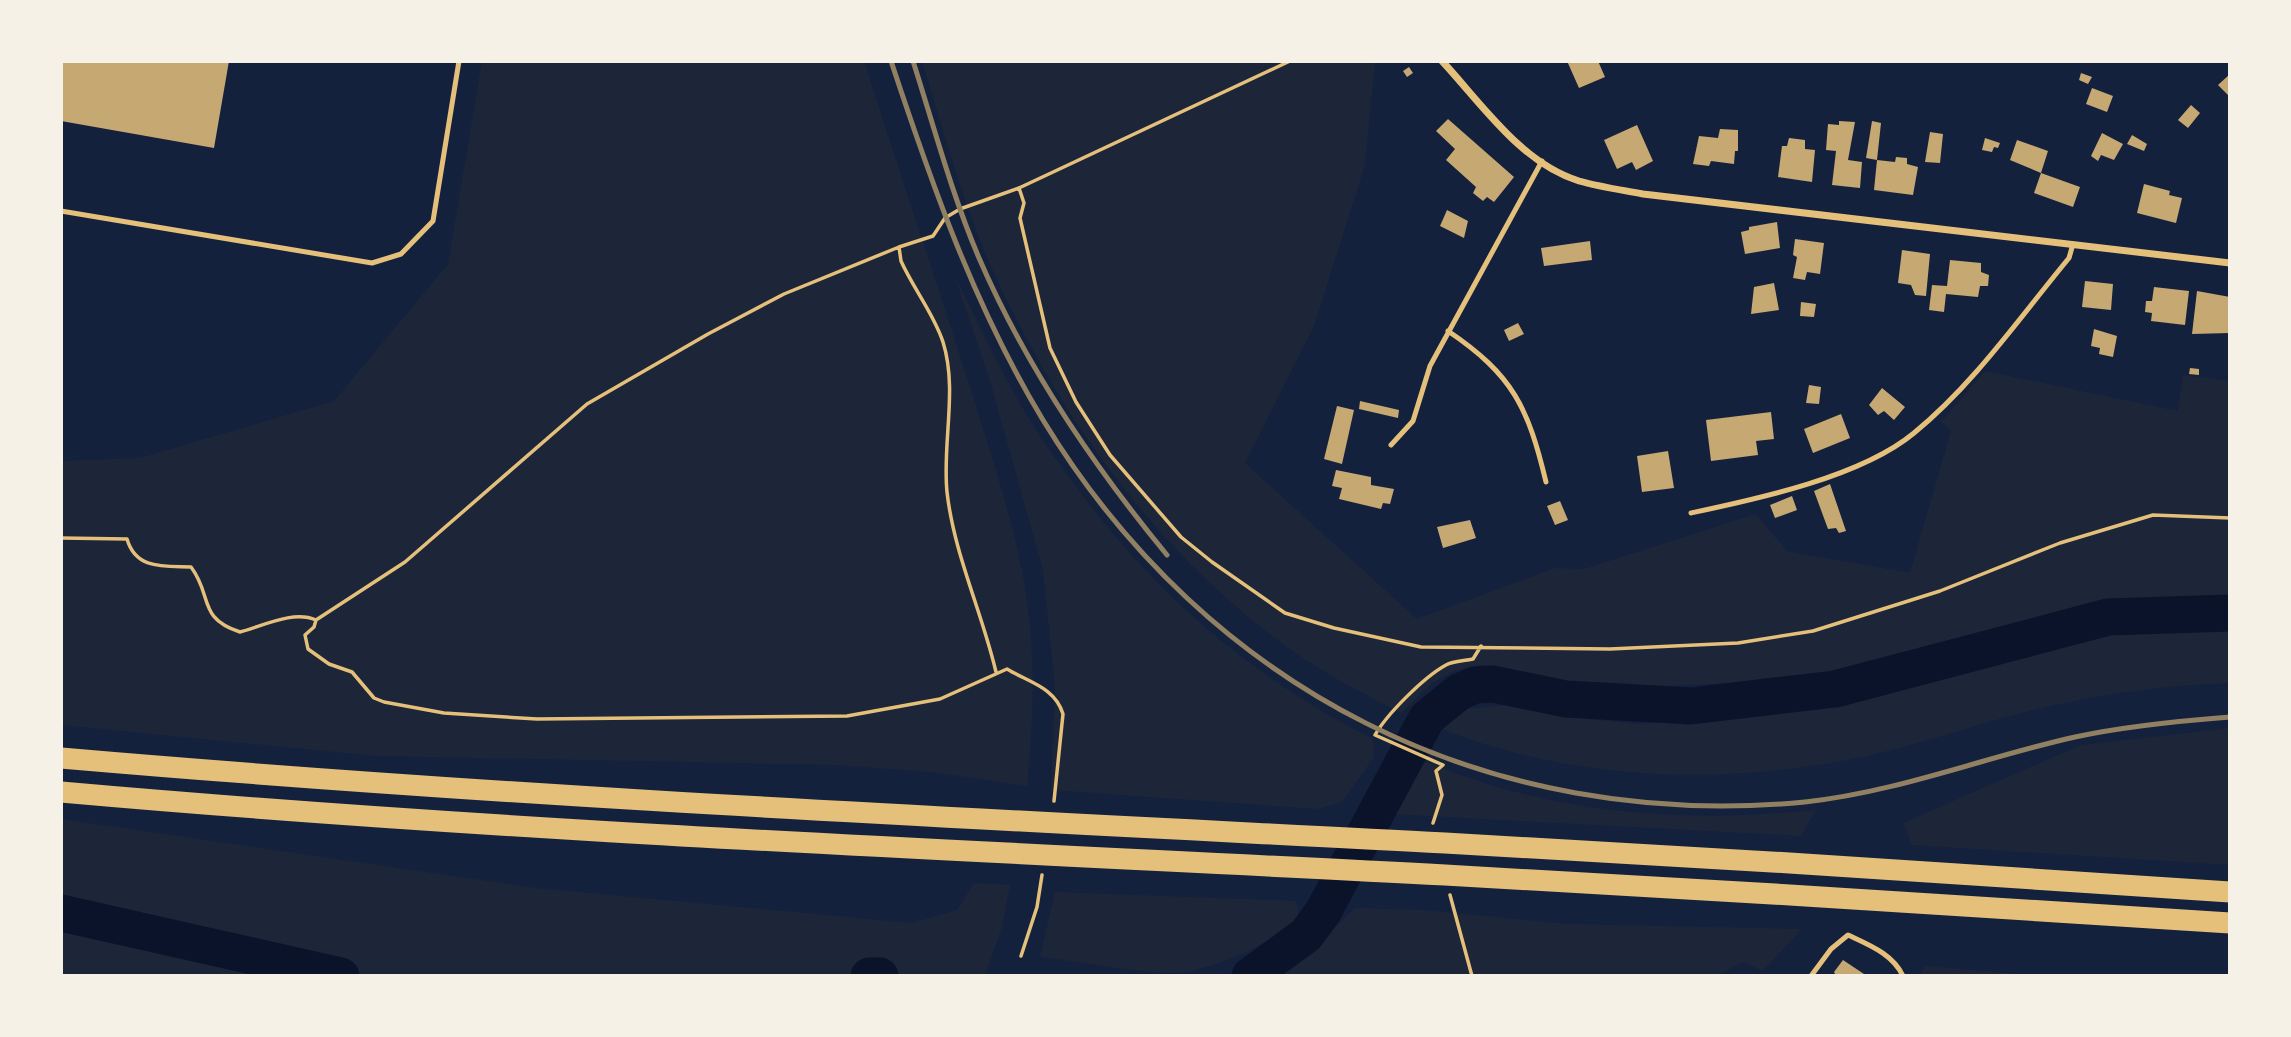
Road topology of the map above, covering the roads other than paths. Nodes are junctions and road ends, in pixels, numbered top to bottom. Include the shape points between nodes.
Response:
1 (459, 61) edge
2 (1442, 61) edge
3 (1542, 161) junction
4 (61, 211) edge
5 (2073, 244) junction
6 (2230, 264) edge
7 (1448, 331) junction
8 (1391, 445) dead end
9 (1546, 482) dead end
10 (1690, 513) dead end
11 (61, 758) edge
12 (61, 792) edge
13 (2230, 892) edge
14 (2230, 923) edge
15 (1811, 976) edge
16 (1903, 976) edge

1 - 4 lane via 433,220 401,254 372,263
2 - 3 street via 1516,142
3 - 5 street via 1578,180 1643,194
3 - 7 lane
5 - 6 street
5 - 10 lane via 2069,258 1979,367 1913,434 1887,450 1791,490
7 - 8 lane via 1430,366 1413,421
7 - 9 lane via 1480,353 1520,402 1533,429
11 - 13 highway via 390,785
12 - 14 highway via 295,813
15 - 16 lane via 1848,935 1898,964

